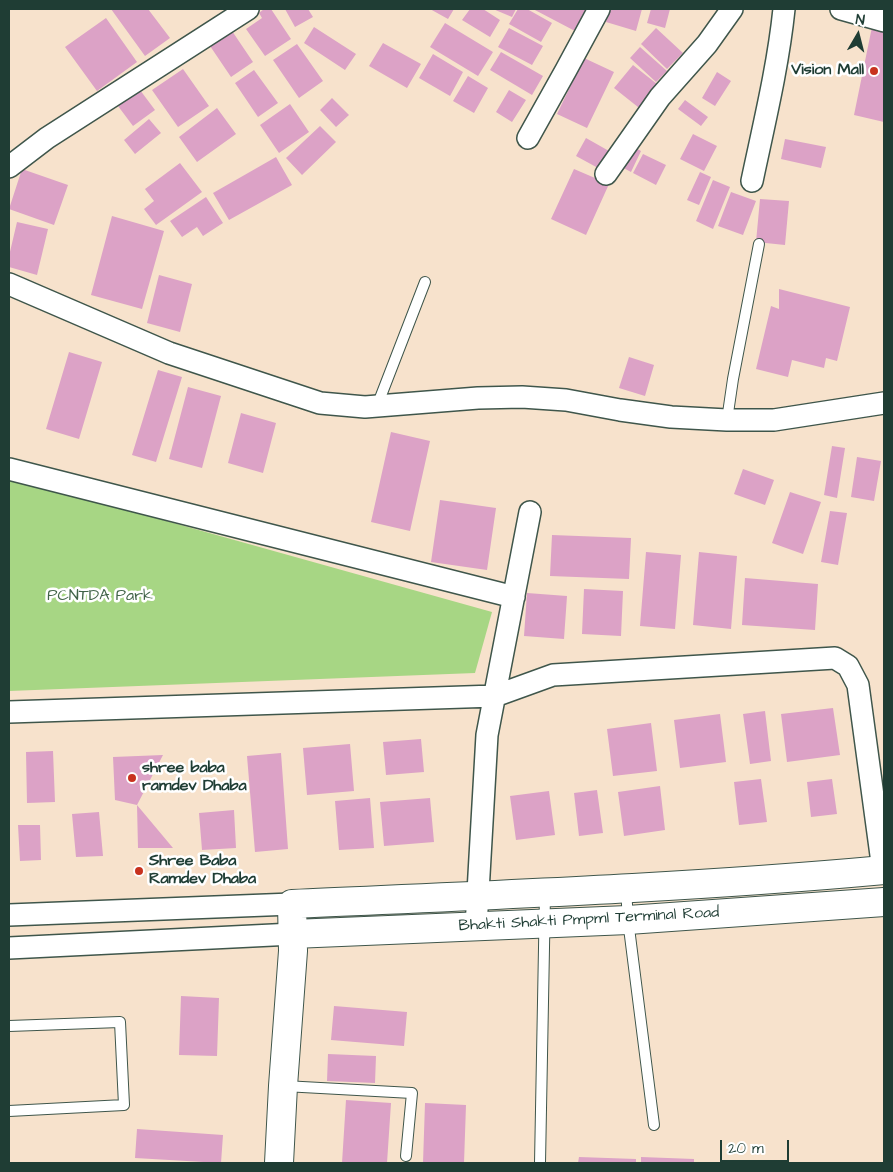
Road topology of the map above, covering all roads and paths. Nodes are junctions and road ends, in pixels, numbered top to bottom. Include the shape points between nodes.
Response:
1 (248, 9) edge
2 (599, 9) edge
3 (732, 9) edge
4 (784, 9) edge
5 (841, 9) edge
6 (884, 21) edge
7 (528, 138) dead end
8 (9, 167) edge
9 (606, 174) dead end
10 (752, 181) dead end
11 (759, 244) dead end
12 (425, 282) dead end
13 (9, 284) edge
14 (884, 403) edge
15 (376, 406) junction
16 (727, 420) junction
17 (9, 468) edge
18 (530, 512) dead end
19 (514, 597) junction
20 (495, 696) junction
21 (9, 712) edge
22 (883, 870) edge
23 (626, 888) junction
24 (546, 893) junction
25 (478, 896) junction
26 (884, 902) edge
27 (292, 904) junction
28 (9, 915) edge
29 (628, 920) junction
30 (544, 924) junction
31 (476, 927) junction
32 (293, 934) junction
33 (9, 948) edge
34 (9, 1026) edge
35 (283, 1086) junction
36 (9, 1110) edge
37 (654, 1125) dead end
38 (406, 1156) dead end
39 (280, 1163) edge
40 (540, 1163) edge

1 - 8 street via 55,133
2 - 7 street
3 - 9 street via 707,44 660,97
4 - 10 street
5 - 6 street
11 - 16 lane
12 - 15 lane
13 - 15 street via 169,353 207,366 320,403
14 - 16 street via 774,420
15 - 16 street via 522,397 566,400 671,418
17 - 19 street
18 - 19 street
19 - 20 street
20 - 21 street
20 - 22 street via 553,675 835,658 848,666 858,685
20 - 25 street via 487,735
22 - 23 main road
23 - 24 main road
23 - 29 lane
24 - 25 main road
24 - 30 lane
25 - 27 main road
25 - 31 street
26 - 29 main road, Bhakti Shakti Pmpml Terminal Road
27 - 28 street
27 - 32 main road
29 - 30 main road, Bhakti Shakti Pmpml Terminal Road
29 - 37 lane
30 - 31 main road, Bhakti Shakti Pmpml Terminal Road
30 - 40 lane
31 - 32 main road, Bhakti Shakti Pmpml Terminal Road
32 - 33 street
32 - 35 main road
34 - 36 lane via 120,1022 124,1105
35 - 38 lane via 412,1093
35 - 39 main road

